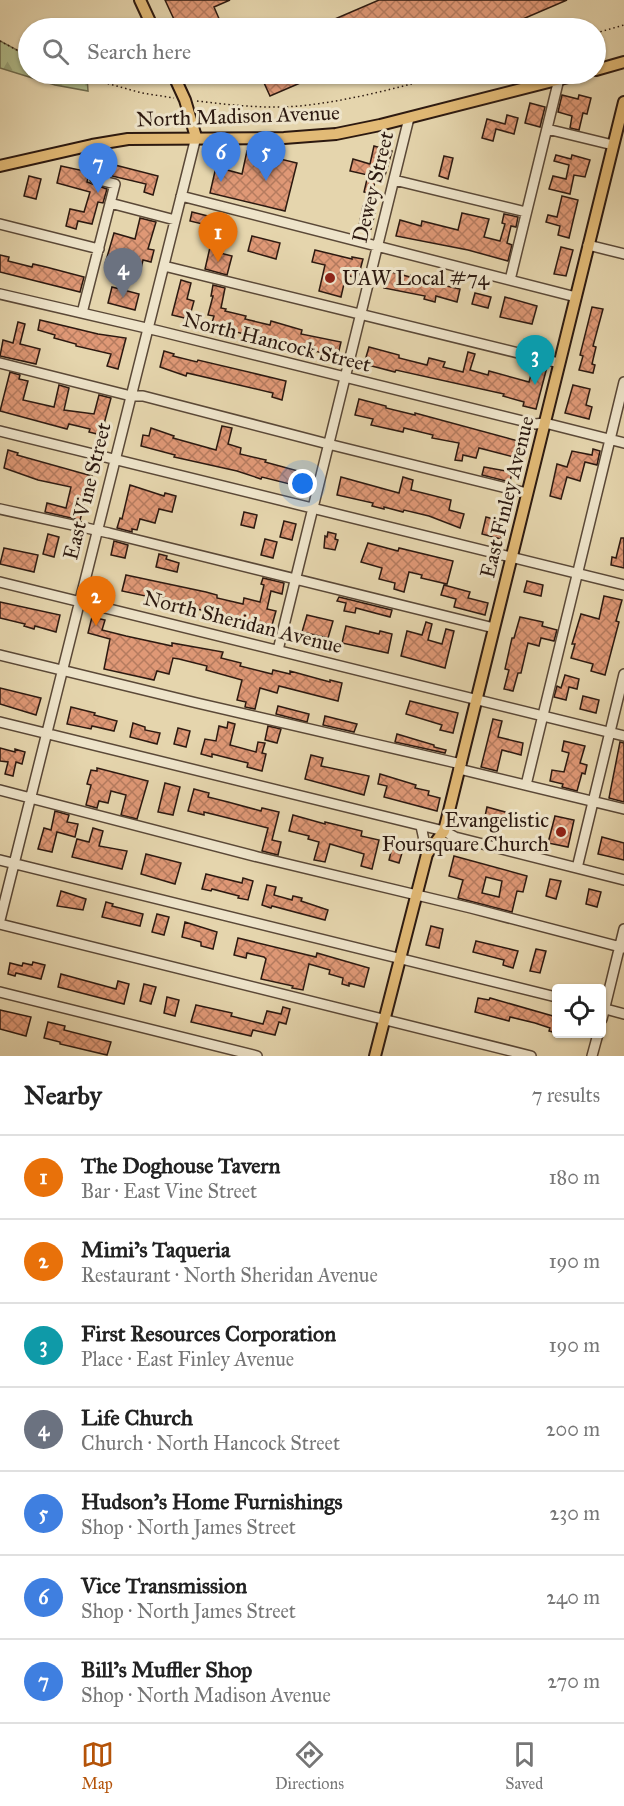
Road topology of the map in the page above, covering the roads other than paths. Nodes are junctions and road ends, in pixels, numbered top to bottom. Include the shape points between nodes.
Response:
1 (140, 0) edge
2 (148, 18) edge
3 (624, 62) edge
4 (606, 67) edge
5 (178, 84) edge
6 (540, 84) edge
7 (558, 84) edge
8 (624, 102) edge
9 (409, 118) junction
10 (547, 129) junction
11 (196, 137) junction
12 (104, 143) junction
13 (613, 145) junction
14 (0, 166) edge
15 (394, 180) junction
16 (181, 196) junction
17 (110, 203) junction
18 (526, 212) junction
19 (175, 220) junction
20 (0, 224) edge
21 (588, 245) junction
22 (377, 246) junction
23 (99, 249) junction
24 (624, 254) edge
25 (164, 266) junction
26 (510, 280) junction
27 (0, 294) edge
28 (576, 297) junction
29 (361, 313) junction
30 (82, 314) junction
31 (148, 329) junction
32 (0, 363) edge
33 (560, 363) junction
34 (345, 377) junction
35 (624, 382) edge
36 (131, 396) junction
37 (545, 423) junction
38 (0, 431) edge
39 (610, 439) junction
40 (624, 443) edge
41 (328, 444) junction
42 (115, 460) junction
43 (528, 493) junction
44 (312, 508) junction
45 (0, 509) edge
46 (97, 532) junction
47 (512, 558) junction
48 (577, 574) junction
49 (295, 579) junction
50 (0, 582) edge
51 (624, 585) edge
52 (80, 601) junction
53 (494, 628) junction
54 (278, 650) junction
55 (0, 655) edge
56 (62, 670) junction
57 (624, 674) edge
58 (477, 698) junction
59 (543, 715) junction
60 (0, 722) edge
61 (610, 733) junction
62 (46, 734) junction
63 (624, 736) edge
64 (460, 766) junction
65 (526, 785) junction
66 (0, 790) edge
67 (30, 799) junction
68 (593, 801) junction
69 (624, 809) edge
70 (421, 826) junction
71 (444, 831) junction
72 (427, 854) junction
73 (0, 860) edge
74 (14, 863) junction
75 (577, 868) junction
76 (624, 880) edge
77 (417, 896) junction
78 (0, 922) edge
79 (624, 929) edge
80 (622, 947) edge
81 (400, 957) junction
82 (0, 992) edge
83 (552, 996) edge
84 (606, 998) edge
85 (606, 1009) edge
86 (624, 1014) edge
87 (384, 1021) junction
88 (597, 1038) edge
89 (258, 1056) edge
90 (375, 1056) edge
91 (531, 1056) edge
92 (592, 1056) edge

1 - 2 main road
3 - 4 main road
5 - 11 main road
6 - 9 main road, North Madison Avenue
7 - 10 street
8 - 13 main road, East Finley Avenue
9 - 11 main road, North Madison Avenue via 336,134
9 - 15 street, Dewey Street
10 - 13 street
10 - 18 street
11 - 12 main road, North Madison Avenue
11 - 16 street, East Vine Street
12 - 14 main road, North Madison Avenue
12 - 17 street via 95,179 115,184
13 - 21 main road, East Finley Avenue
15 - 18 street
15 - 22 street, Dewey Street
16 - 19 street, East Vine Street
16 - 22 street
17 - 19 street
17 - 23 street
18 - 26 street
19 - 25 street, East Vine Street
20 - 23 street
21 - 24 street
21 - 28 main road, East Finley Avenue
22 - 26 street
22 - 29 street, Dewey Street
23 - 30 street
25 - 29 street
25 - 31 street, East Vine Street
26 - 28 street
27 - 30 street, North Hancock Street
28 - 33 main road, East Finley Avenue
29 - 33 street
29 - 34 street, Dewey Street
30 - 31 street, North Hancock Street
31 - 34 street, North Hancock Street
31 - 36 street, East Vine Street
32 - 36 street
33 - 37 main road, East Finley Avenue
34 - 37 street, North Hancock Street via 535,424
34 - 41 street, Dewey Street
35 - 39 street
36 - 41 street
36 - 42 street, East Vine Street
37 - 39 street, North Hancock Street
37 - 43 main road, East Finley Avenue
38 - 42 street
39 - 40 street, North Hancock Street
39 - 48 street
41 - 43 street
41 - 44 street, Dewey Street
42 - 44 street
42 - 46 street, East Vine Street
43 - 47 main road, East Finley Avenue
44 - 47 street
44 - 49 street, Dewey Street
45 - 46 street
46 - 49 street
46 - 52 street, East Vine Street
47 - 48 street
47 - 53 main road, East Finley Avenue
48 - 51 street
48 - 59 street
49 - 53 street
49 - 54 street, Dewey Street
50 - 52 street, North Sheridan Avenue
52 - 54 street, North Sheridan Avenue
52 - 56 street, East Vine Street
53 - 58 main road, East Finley Avenue
54 - 58 street, North Sheridan Avenue
55 - 56 street
56 - 62 street, East Vine Street
56 - 64 street
57 - 61 street
58 - 59 street, North Sheridan Avenue
58 - 64 main road, East Finley Avenue
59 - 61 street, North Sheridan Avenue
59 - 65 street
60 - 62 street
61 - 63 street, North Sheridan Avenue
61 - 68 street
62 - 67 street, East Vine Street
62 - 70 street
64 - 65 street
64 - 71 main road, East Finley Avenue
65 - 68 street
66 - 67 street
67 - 74 street, East Vine Street
67 - 77 street
68 - 69 street
68 - 75 street
70 - 71 street
70 - 72 street
71 - 72 main road
71 - 75 street
72 - 77 main road
73 - 74 street
74 - 78 street, East Vine Street
74 - 81 street
75 - 76 street
77 - 80 street
77 - 81 main road
78 - 87 street via 373,1015
79 - 80 street
80 - 84 street
81 - 83 street
81 - 87 main road
82 - 89 street
85 - 86 street
87 - 90 main road
87 - 91 street
88 - 92 street

